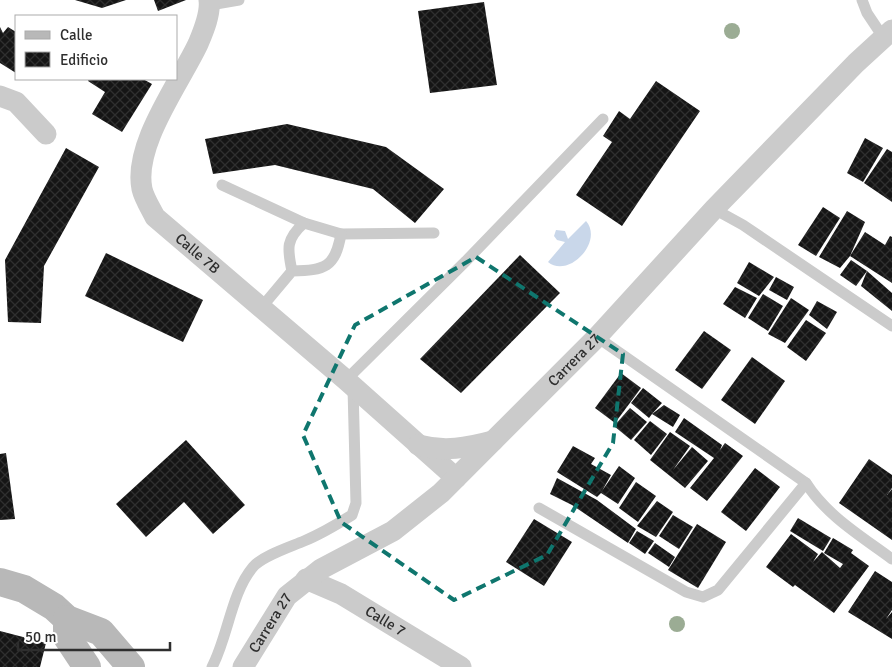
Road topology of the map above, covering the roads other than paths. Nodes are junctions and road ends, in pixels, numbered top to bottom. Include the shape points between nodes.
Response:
1 (239, 0) edge
2 (862, 0) edge
3 (210, 3) edge
4 (887, 34) edge
5 (178, 80) edge
6 (178, 80) edge
7 (0, 96) edge
8 (603, 119) dead end
9 (46, 134) dead end
10 (222, 185) dead end
11 (714, 209) junction
12 (304, 224) junction
13 (434, 233) dead end
14 (341, 234) junction
15 (292, 271) junction
16 (260, 308) junction
17 (892, 326) edge
18 (597, 337) junction
19 (350, 384) junction
20 (493, 440) junction
21 (418, 445) junction
22 (456, 478) junction
23 (806, 483) junction
24 (539, 508) dead end
25 (892, 559) edge
26 (314, 574) junction
27 (0, 582) edge
28 (67, 619) junction
29 (87, 667) edge
30 (130, 667) edge
31 (212, 667) edge
32 (243, 667) edge
33 (461, 667) edge

1 - 3 lane
2 - 4 lane via 867,13
3 - 5 street, Calle 7B via 203,32
4 - 11 street, Carrera 27
6 - 16 street, Calle 7B via 143,157 142,190 155,217
7 - 9 street via 16,102
8 - 19 lane
10 - 12 lane
11 - 17 lane via 743,225
11 - 18 street, Carrera 27
12 - 14 lane
12 - 15 lane via 292,234 288,252
13 - 14 lane
14 - 15 lane via 337,254 328,263 316,270
15 - 16 lane
16 - 19 street, Calle 7B
18 - 20 street, Carrera 27
18 - 23 lane
19 - 21 street, Calle 7B
19 - 31 lane via 356,503 352,515 253,566 238,592
20 - 21 street via 466,448
20 - 22 street, Carrera 27
21 - 22 street, Calle 7B
22 - 26 street, Carrera 27 via 393,531
23 - 24 lane via 718,590 703,597 686,592
23 - 25 lane via 829,512
26 - 32 street, Carrera 27 via 287,596
26 - 33 street, Calle 7
27 - 28 street via 24,589
28 - 29 street via 67,637
28 - 30 street via 101,632

